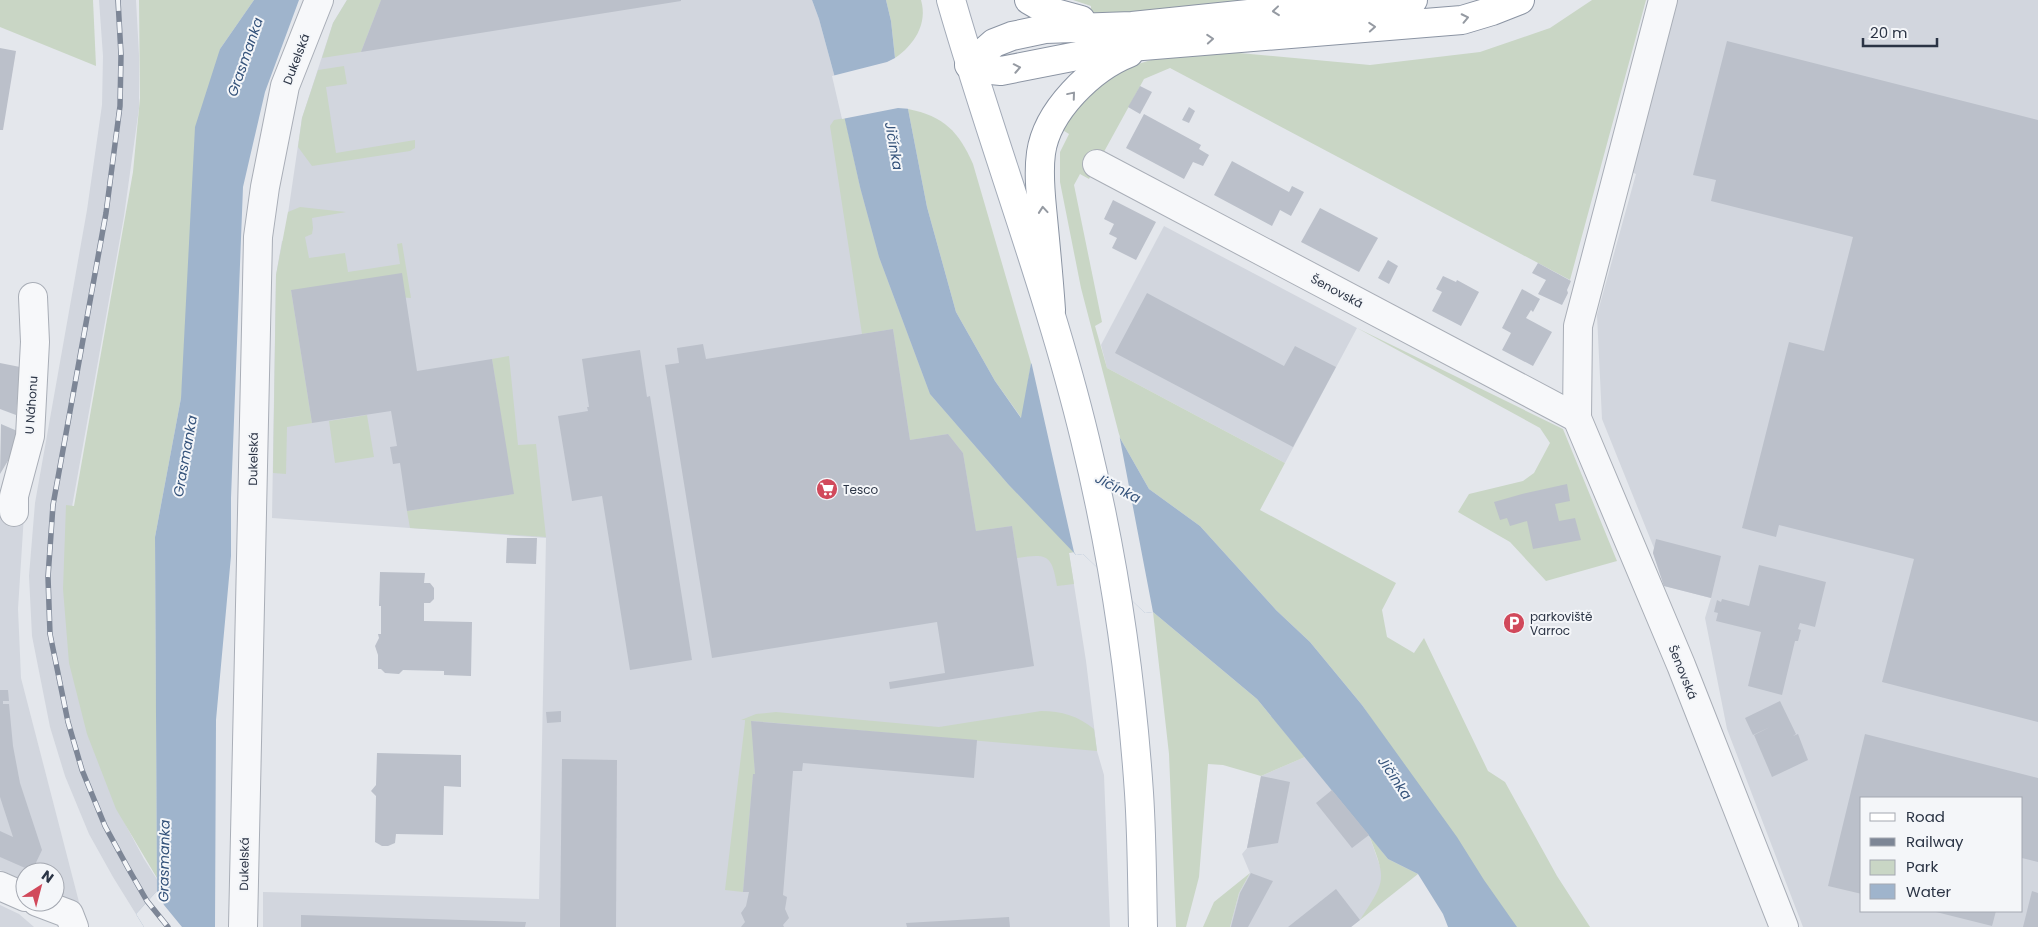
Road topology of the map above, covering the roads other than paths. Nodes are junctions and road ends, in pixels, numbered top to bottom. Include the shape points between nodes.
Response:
1 (319, 0) edge
2 (951, 0) edge
3 (1029, 0) edge
4 (1413, 0) edge
5 (1520, 0) edge
6 (1663, 0) edge
7 (1132, 26) junction
8 (1162, 43) junction
9 (969, 65) junction
10 (1097, 164) dead end
11 (33, 297) dead end
12 (1051, 310) junction
13 (1577, 418) junction
14 (14, 512) dead end
15 (0, 886) edge
16 (15, 893) edge
17 (55, 912) edge
18 (72, 921) edge
19 (243, 927) edge
20 (1143, 927) edge
21 (1784, 927) edge

1 - 19 street, Dukelská via 285,86 258,237
2 - 9 main road
3 - 7 main road via 1073,20
4 -> 7 main road
8 -> 5 main road via 1462,20
6 - 13 street, Šenovská via 1578,326
7 - 9 main road via 1030,31 994,43
9 -> 8 main road via 1001,70 1097,51
12 -> 8 main road via 1040,176 1047,136 1063,106 1098,70 1122,56
9 - 12 main road
10 - 13 street, Šenovská
11 - 14 street, U Náhonu via 35,342 30,436 14,496
12 - 20 main road via 1086,440 1114,583 1130,690 1138,777
13 - 21 street, Šenovská via 1681,665
15 - 16 street
17 - 18 street

